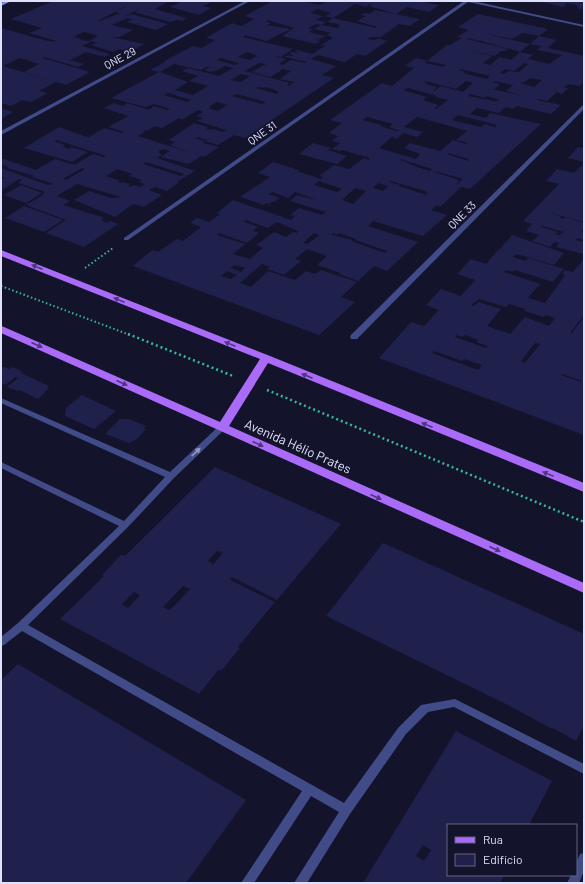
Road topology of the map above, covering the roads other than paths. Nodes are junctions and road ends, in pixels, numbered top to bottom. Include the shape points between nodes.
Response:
1 (9, 1) edge
2 (248, 1) edge
3 (467, 1) edge
4 (1, 5) edge
5 (584, 26) edge
6 (584, 106) edge
7 (1, 133) edge
8 (126, 239) road end
9 (1, 253) edge
10 (1, 329) edge
11 (354, 337) dead end
12 (266, 358) junction
13 (1, 400) edge
14 (222, 428) junction
15 (1, 465) edge
16 (171, 476) junction
17 (584, 488) edge
18 (126, 525) junction
19 (584, 588) edge
20 (21, 626) junction
21 (1, 642) edge
22 (584, 769) edge
23 (309, 789) junction
24 (346, 810) junction
25 (584, 858) edge
26 (577, 874) edge
27 (247, 883) edge
28 (300, 883) edge

1 - 4 main road
2 - 7 street, QNE 29
3 - 5 street
3 - 8 street, QNE 31
6 - 11 street, QNE 33
12 -> 9 main road
10 -> 14 main road, Avenida Hélio Prates
12 - 14 main road
17 -> 12 main road
13 - 16 street
16 -> 14 street
14 -> 19 main road, Avenida Hélio Prates
15 - 18 street
16 - 18 street
18 - 20 street
20 - 21 street
20 - 23 street
22 - 24 street via 455,704 425,708 402,731
23 - 24 street
23 - 27 street
24 - 28 street
25 - 26 street

